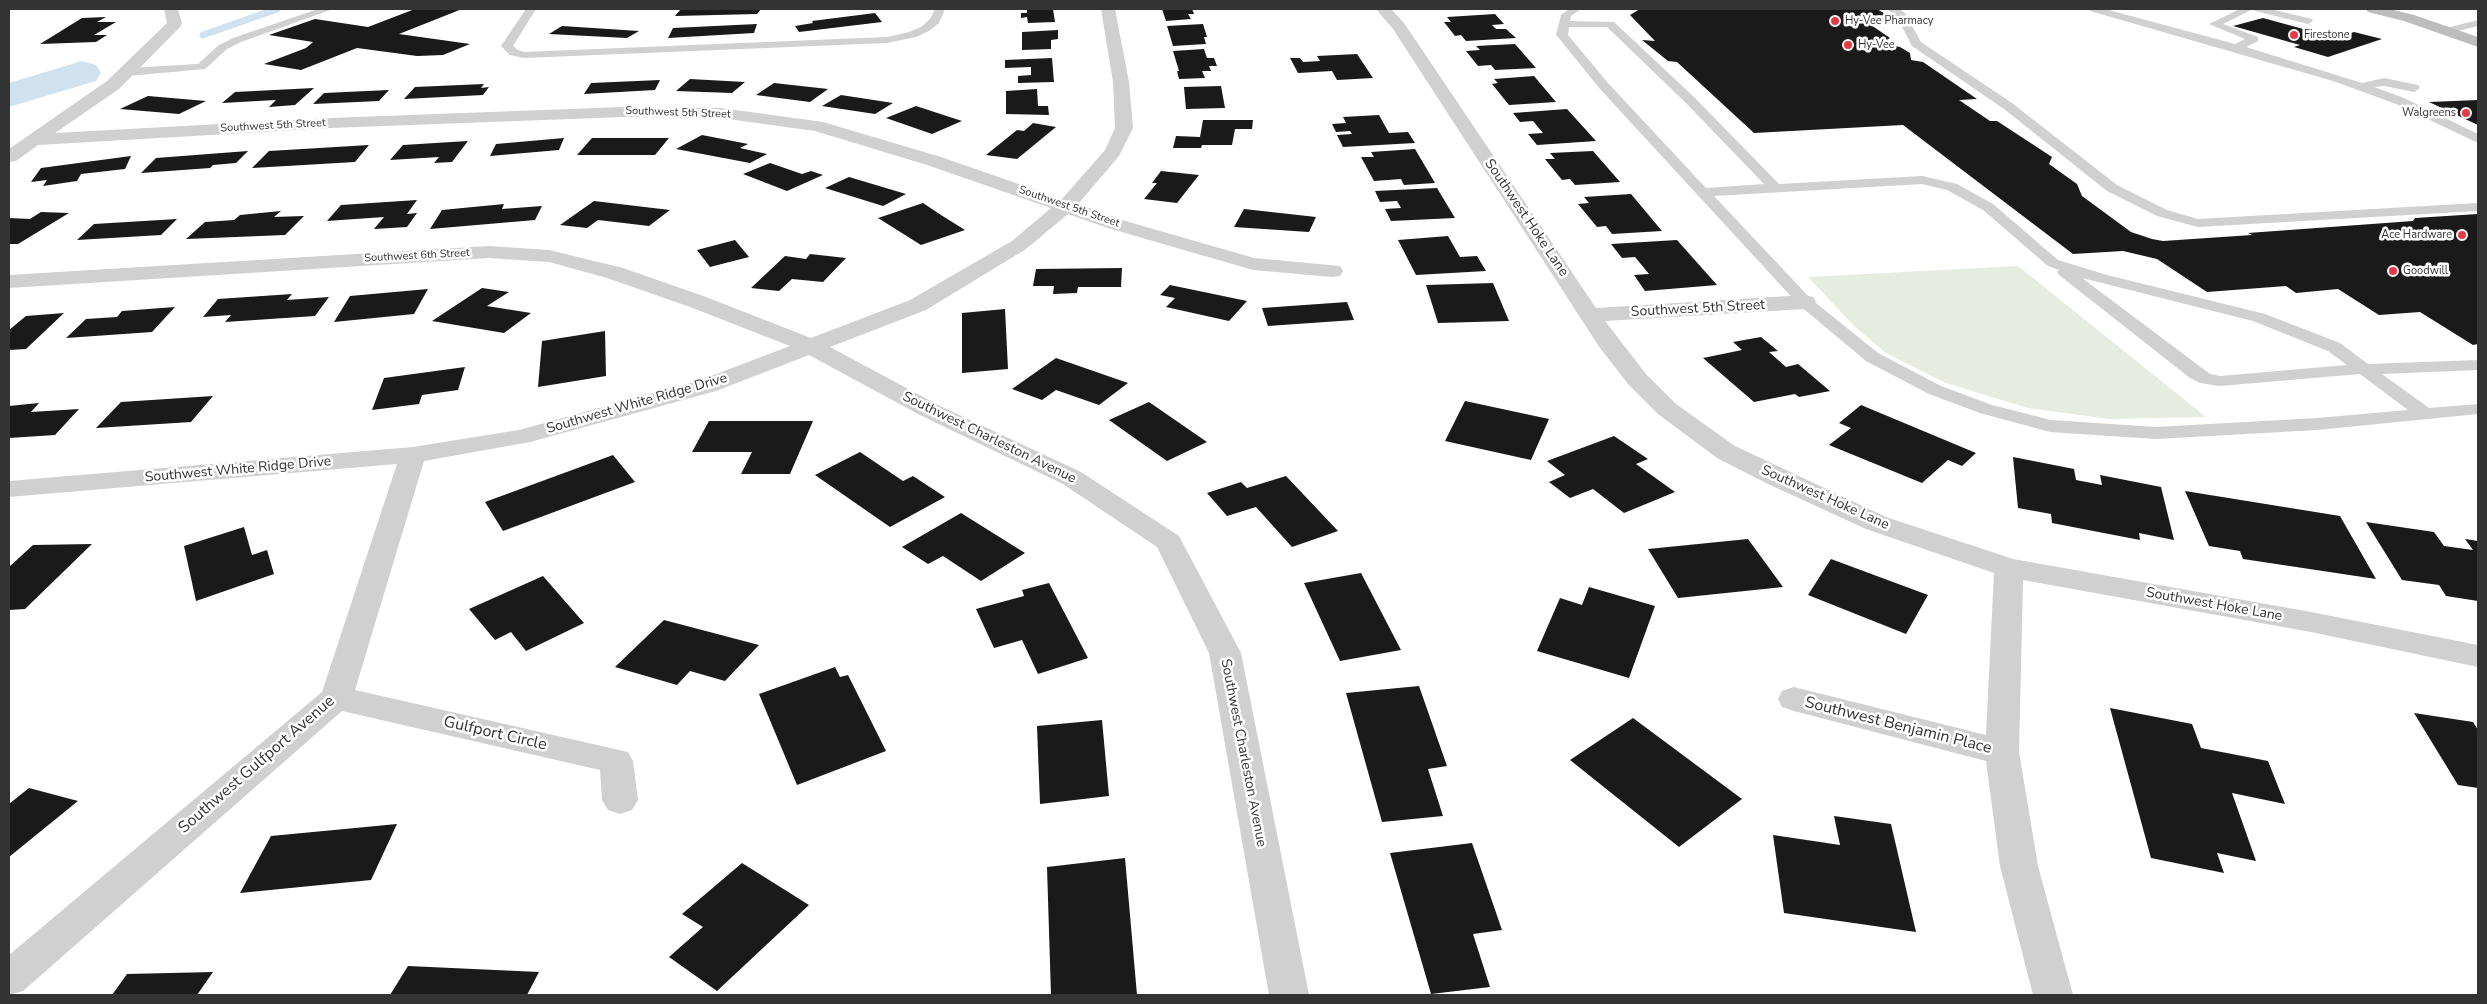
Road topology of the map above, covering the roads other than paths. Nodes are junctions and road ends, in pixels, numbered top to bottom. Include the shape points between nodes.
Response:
1 (171, 9) edge
2 (328, 9) edge
3 (531, 9) edge
4 (940, 9) edge
5 (1108, 9) edge
6 (1383, 9) edge
7 (1576, 9) edge
8 (1892, 9) edge
9 (2098, 9) edge
10 (2118, 9) edge
11 (2248, 9) edge
12 (2259, 9) edge
13 (2373, 9) edge
14 (2308, 21) dead end
15 (2478, 23) edge
16 (1565, 24) junction
17 (2446, 31) junction
18 (2478, 42) edge
19 (2236, 48) junction
20 (128, 72) junction
21 (2359, 86) junction
22 (2414, 88) dead end
23 (2478, 139) edge
24 (32, 140) junction
25 (9, 157) edge
26 (1775, 188) junction
27 (1702, 192) junction
28 (1066, 206) junction
29 (2478, 207) edge
30 (2053, 263) junction
31 (1332, 271) dead end
32 (9, 281) edge
33 (1805, 302) junction
34 (1590, 315) junction
35 (810, 346) junction
36 (2478, 365) edge
37 (2364, 369) junction
38 (2478, 409) edge
39 (2424, 413) junction
40 (413, 455) junction
41 (21, 489) edge
42 (9, 509) edge
43 (2009, 568) junction
44 (2478, 656) edge
45 (336, 698) junction
46 (1794, 699) dead end
47 (2002, 752) junction
48 (620, 800) dead end
49 (9, 979) edge
50 (1289, 995) edge
51 (2053, 995) edge

1 - 20 street via 175,24
2 - 20 lane via 237,40 223,47 201,67
3 - 4 lane via 508,46 514,53 624,52 887,40 924,29 935,21
5 - 28 street, Southwest White Ridge Drive via 1121,82 1124,128 1114,152
6 - 34 street, Southwest Hoke Lane via 1399,26
7 - 16 lane via 1566,16
8 - 29 lane via 1901,15 1916,44 2008,106 2112,188 2162,214 2198,223
9 - 10 lane
9 - 19 lane
11 - 19 lane via 2214,24 2254,40
12 - 14 lane
13 - 17 main road
15 - 17 lane
16 - 26 lane via 1609,18
16 - 27 lane via 1562,35 1604,86
17 - 18 main road
19 - 21 lane
20 - 24 street via 69,117
21 - 22 lane via 2384,82
21 - 23 lane via 2400,101
24 - 25 street
24 - 28 street, Southwest 5th Street via 331,123 623,112 721,113 817,126
26 - 27 lane
26 - 30 lane via 1922,180 1952,187 1988,207
27 - 33 lane
28 - 31 street, Southwest 5th Street via 1115,224 1253,264
28 - 35 street, Southwest White Ridge Drive via 1018,245 918,305
30 - 37 lane via 2102,279 2259,317 2334,347
30 - 37 lane via 2206,379 2220,381
32 - 35 street, Southwest 6th Street via 489,252 549,256 616,273
33 - 34 street, Southwest 5th Street
33 - 39 lane via 1872,357 1935,390 1986,409 2050,426 2156,433 2317,424
34 - 43 street, Southwest Hoke Lane via 1637,379 1667,409 1726,452 1876,523
35 - 40 street, Southwest White Ridge Drive via 707,386 603,416 520,436
35 - 50 street, Southwest Charleston Avenue via 928,410 1072,478 1169,542 1225,654
36 - 37 lane
37 - 39 lane
38 - 39 lane
40 - 41 street, Southwest White Ridge Drive
40 - 45 street, Southwest Gulfport Avenue
41 - 42 street
43 - 44 street, Southwest Hoke Lane via 2311,622
43 - 47 street
45 - 48 street, Gulfport Circle via 616,761
45 - 49 street, Southwest Gulfport Avenue
46 - 47 street, Southwest Benjamin Place
47 - 51 street via 2019,866

